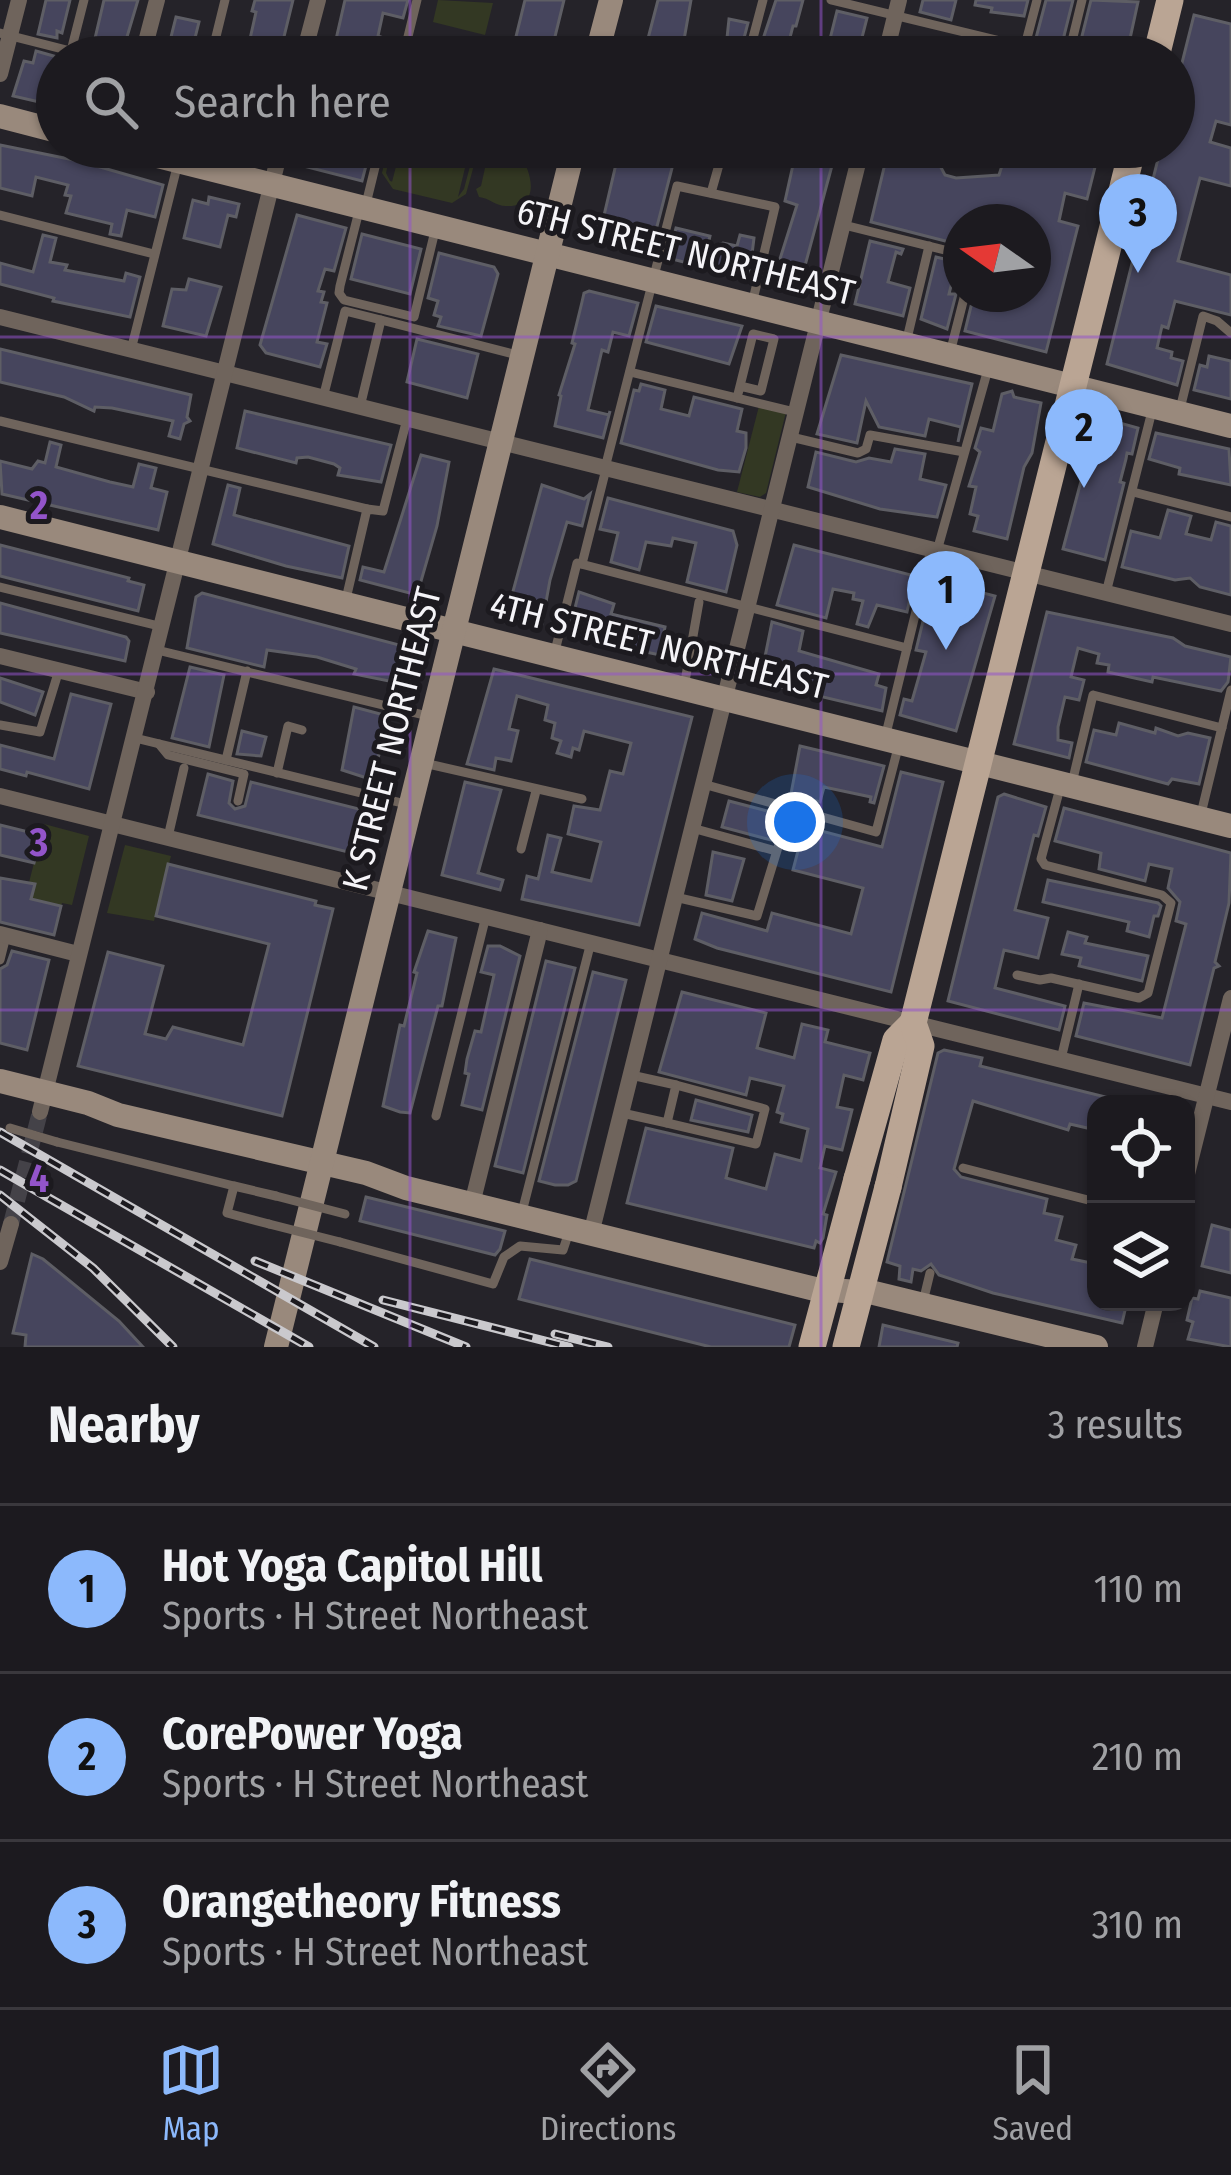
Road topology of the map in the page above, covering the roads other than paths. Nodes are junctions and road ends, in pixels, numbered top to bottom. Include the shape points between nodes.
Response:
1 (20, 0) edge
2 (84, 0) edge
3 (157, 0) edge
4 (225, 0) edge
5 (318, 0) edge
6 (417, 0) edge
7 (610, 0) edge
8 (763, 0) edge
9 (831, 0) edge
10 (1037, 0) edge
11 (1082, 0) edge
12 (1170, 0) edge
13 (897, 8) edge
14 (5, 34) edge
15 (75, 36) edge
16 (148, 36) edge
17 (216, 36) edge
18 (309, 36) edge
19 (408, 36) edge
20 (601, 36) edge
21 (754, 36) edge
22 (987, 36) edge
23 (1028, 36) edge
24 (1073, 36) edge
25 (1161, 36) edge
26 (36, 42) edge
27 (0, 74) edge
28 (0, 116) edge
29 (36, 125) edge
30 (181, 168) edge
31 (218, 168) edge
32 (275, 168) edge
33 (374, 168) edge
34 (569, 168) edge
35 (719, 168) edge
36 (857, 168) edge
37 (1128, 168) edge
38 (272, 184) junction
39 (712, 193) junction
40 (362, 207) junction
41 (0, 215) edge
42 (843, 224) junction
43 (436, 226) junction
44 (929, 246) junction
45 (943, 250) edge
46 (154, 254) junction
47 (548, 254) junction
48 (652, 279) junction
49 (752, 304) junction
50 (960, 312) edge
51 (0, 317) edge
52 (381, 320) junction
53 (820, 321) junction
54 (1231, 333) edge
55 (906, 343) junction
56 (131, 350) junction
57 (950, 353) junction
58 (522, 356) junction
59 (989, 364) junction
60 (630, 371) junction
61 (225, 374) junction
62 (1073, 386) junction
63 (738, 392) junction
64 (322, 398) junction
65 (1153, 406) junction
66 (360, 407) junction
67 (797, 412) junction
68 (1179, 413) junction
69 (407, 419) junction
70 (0, 421) edge
71 (1231, 426) edge
72 (791, 437) junction
73 (500, 442) junction
74 (964, 452) junction
75 (605, 469) junction
76 (202, 471) junction
77 (1132, 492) junction
78 (367, 509) junction
79 (772, 510) junction
80 (0, 517) edge
81 (1231, 517) edge
82 (934, 550) junction
83 (179, 562) junction
84 (582, 564) junction
85 (1026, 573) junction
86 (0, 587) edge
87 (1106, 593) junction
88 (699, 602) dead end
89 (345, 604) junction
90 (748, 607) junction
91 (1231, 624) edge
92 (163, 627) junction
93 (454, 631) junction
94 (907, 648) junction
95 (157, 650) junction
96 (0, 656) edge
97 (554, 656) junction
98 (59, 670) junction
99 (247, 671) junction
100 (684, 687) junction
101 (1231, 690) edge
102 (147, 692) junction
103 (724, 698) junction
104 (434, 718) junction
105 (0, 725) edge
106 (1222, 728) junction
107 (302, 730) dead end
108 (135, 738) junction
109 (892, 740) junction
110 (158, 744) junction
111 (226, 760) junction
112 (422, 762) junction
113 (978, 762) junction
114 (184, 768) dead end
115 (277, 772) junction
116 (703, 784) junction
117 (1066, 784) junction
118 (536, 791) junction
119 (0, 796) edge
120 (582, 799) dead end
121 (238, 801) dead end
122 (412, 805) junction
123 (790, 808) junction
124 (1200, 818) junction
125 (112, 824) junction
126 (1231, 826) edge
127 (692, 829) junction
128 (168, 837) junction
129 (521, 849) dead end
130 (776, 851) junction
131 (390, 892) junction
132 (675, 897) junction
133 (486, 916) junction
134 (540, 930) junction
135 (3, 935) edge
136 (591, 942) junction
137 (78, 954) junction
138 (660, 959) junction
139 (0, 960) edge
140 (1017, 975) dead end
141 (1078, 984) junction
142 (1231, 998) edge
143 (913, 1023) junction
144 (1060, 1059) junction
145 (631, 1075) junction
146 (0, 1081) edge
147 (676, 1085) junction
148 (1206, 1096) junction
149 (42, 1102) junction
150 (1231, 1102) edge
151 (622, 1113) junction
152 (436, 1115) dead end
153 (667, 1123) junction
154 (5, 1126) edge
155 (1195, 1141) edge
156 (322, 1162) junction
157 (963, 1168) dead end
158 (234, 1186) junction
159 (1087, 1200) edge
160 (472, 1204) junction
161 (345, 1214) dead end
162 (521, 1216) junction
163 (11, 1224) dead end
164 (581, 1232) junction
165 (0, 1262) edge
166 (930, 1273) dead end
167 (922, 1305) junction
168 (1154, 1311) edge
169 (276, 1347) edge
170 (812, 1347) edge
171 (847, 1347) edge
172 (1096, 1347) edge
173 (1145, 1347) edge

1 - 14 street
2 - 15 lane
3 - 16 street
4 - 17 lane
5 - 18 street
6 - 19 lane
7 - 20 street
8 - 21 lane
9 - 13 lane
10 - 23 lane
11 - 24 lane
12 - 25 main road
13 - 22 lane
14 - 26 lane
14 - 27 street
28 - 29 street
30 - 46 lane
31 - 38 street, 6TH STREET NORTHEAST
32 - 38 street
33 - 40 lane
34 - 47 street, K STREET NORTHEAST
35 - 39 lane
36 - 42 street
37 - 62 main road
38 - 40 street, 6TH STREET NORTHEAST
38 - 61 street
39 - 48 lane via 677,186
39 - 49 lane via 775,207
40 - 43 street, 6TH STREET NORTHEAST
40 - 43 lane via 340,286 344,300 414,317
41 - 46 lane
42 - 44 lane
42 - 53 street
43 - 47 street, 6TH STREET NORTHEAST
44 - 45 lane
44 - 55 lane
46 - 56 lane
47 - 48 street, 6TH STREET NORTHEAST
47 - 58 street, K STREET NORTHEAST
48 - 49 street, 6TH STREET NORTHEAST
48 - 60 lane
49 - 53 street, 6TH STREET NORTHEAST
50 - 57 lane
51 - 56 street
52 - 58 lane
52 - 64 lane via 345,310
52 - 66 lane
53 - 55 street, 6TH STREET NORTHEAST
53 - 67 street
54 - 68 lane via 1203,316
55 - 57 street, 6TH STREET NORTHEAST
56 - 61 street
57 - 59 street, 6TH STREET NORTHEAST
58 - 73 street, K STREET NORTHEAST
59 - 62 street, 6TH STREET NORTHEAST
59 - 74 lane
60 - 63 lane
60 - 75 lane
61 - 64 street
61 - 76 street
62 - 65 street, 6TH STREET NORTHEAST
62 - 85 main road
63 - 63 lane via 753,334 774,339 761,391
63 - 67 lane
64 - 66 street
65 - 68 street, 6TH STREET NORTHEAST
65 - 77 lane
66 - 69 street
67 - 72 street
68 - 71 street, 6TH STREET NORTHEAST
69 - 73 street
69 - 78 lane via 383,511
70 - 76 lane
72 - 74 lane via 858,453 870,435
72 - 79 street
73 - 75 street
73 - 93 street, K STREET NORTHEAST
74 - 82 lane
75 - 79 street
75 - 84 lane
76 - 78 lane
76 - 83 street
77 - 81 lane
77 - 87 lane
78 - 89 lane
79 - 82 street
79 - 90 street
80 - 83 street, 4TH STREET NORTHEAST
82 - 85 street
82 - 94 lane
83 - 89 street, 4TH STREET NORTHEAST
83 - 92 street
84 - 90 lane
84 - 97 lane
85 - 87 street
85 - 113 main road
86 - 92 lane
87 - 91 street
88 - 100 lane
89 - 93 street, 4TH STREET NORTHEAST
90 - 94 lane
90 - 103 street
92 - 95 street
93 - 97 street, 4TH STREET NORTHEAST
93 - 104 street, K STREET NORTHEAST
94 - 109 lane
95 - 99 lane
95 - 102 street
96 - 98 street
97 - 100 street, 4TH STREET NORTHEAST
98 - 102 street
98 - 105 lane via 40,732
99 - 104 lane
99 - 111 lane
100 - 103 street, 4TH STREET NORTHEAST
101 - 106 lane
102 - 108 street
103 - 109 street, 4TH STREET NORTHEAST
103 - 116 street
104 - 112 street, K STREET NORTHEAST
106 - 117 lane via 1093,695
106 - 124 lane
107 - 115 lane via 288,726
108 - 110 lane
108 - 125 street
109 - 113 street, 4TH STREET NORTHEAST
109 - 123 lane via 876,832
110 - 111 lane
110 - 121 lane via 168,755 244,774
111 - 115 lane
112 - 118 lane
112 - 122 street, K STREET NORTHEAST
113 - 117 street, 4TH STREET NORTHEAST
113 - 143 main road
114 - 128 lane
115 - 122 lane
116 - 123 lane
116 - 127 street
117 - 124 street, 4TH STREET NORTHEAST
117 - 141 lane via 1045,865 1171,903 1148,993 1139,998
118 - 120 lane
118 - 129 lane
119 - 125 street
122 - 131 street, K STREET NORTHEAST
123 - 130 lane
124 - 126 street, 4TH STREET NORTHEAST
125 - 128 street
125 - 137 street
127 - 130 lane
127 - 132 street
128 - 131 street
130 - 132 lane via 757,916
131 - 133 street
131 - 156 street, K STREET NORTHEAST
132 - 138 street
133 - 134 street
133 - 152 lane
134 - 136 street
134 - 160 street
135 - 137 street
135 - 139 lane
136 - 138 street
136 - 162 lane
137 - 149 street
138 - 143 street
138 - 145 street
140 - 141 lane
141 - 144 lane
142 - 148 street
143 - 144 street
143 - 170 main road, bridge via 896,1040
143 - 171 main road, bridge via 921,1046
144 - 148 street
145 - 147 lane
145 - 151 street
146 - 149 street
147 - 153 lane
147 - 153 lane via 765,1109 756,1144
148 - 150 street
148 - 155 street
149 - 156 street
151 - 153 lane
151 - 164 street
154 - 158 lane, bridge
156 - 160 street
156 - 169 street, K STREET NORTHEAST
157 - 159 lane
158 - 161 lane, bridge
158 - 164 lane, bridge via 227,1213 493,1283 504,1257 520,1246 559,1252
160 - 162 street
162 - 164 street
163 - 165 street
164 - 167 street via 815,1289
166 - 167 lane
167 - 172 street
168 - 173 street

